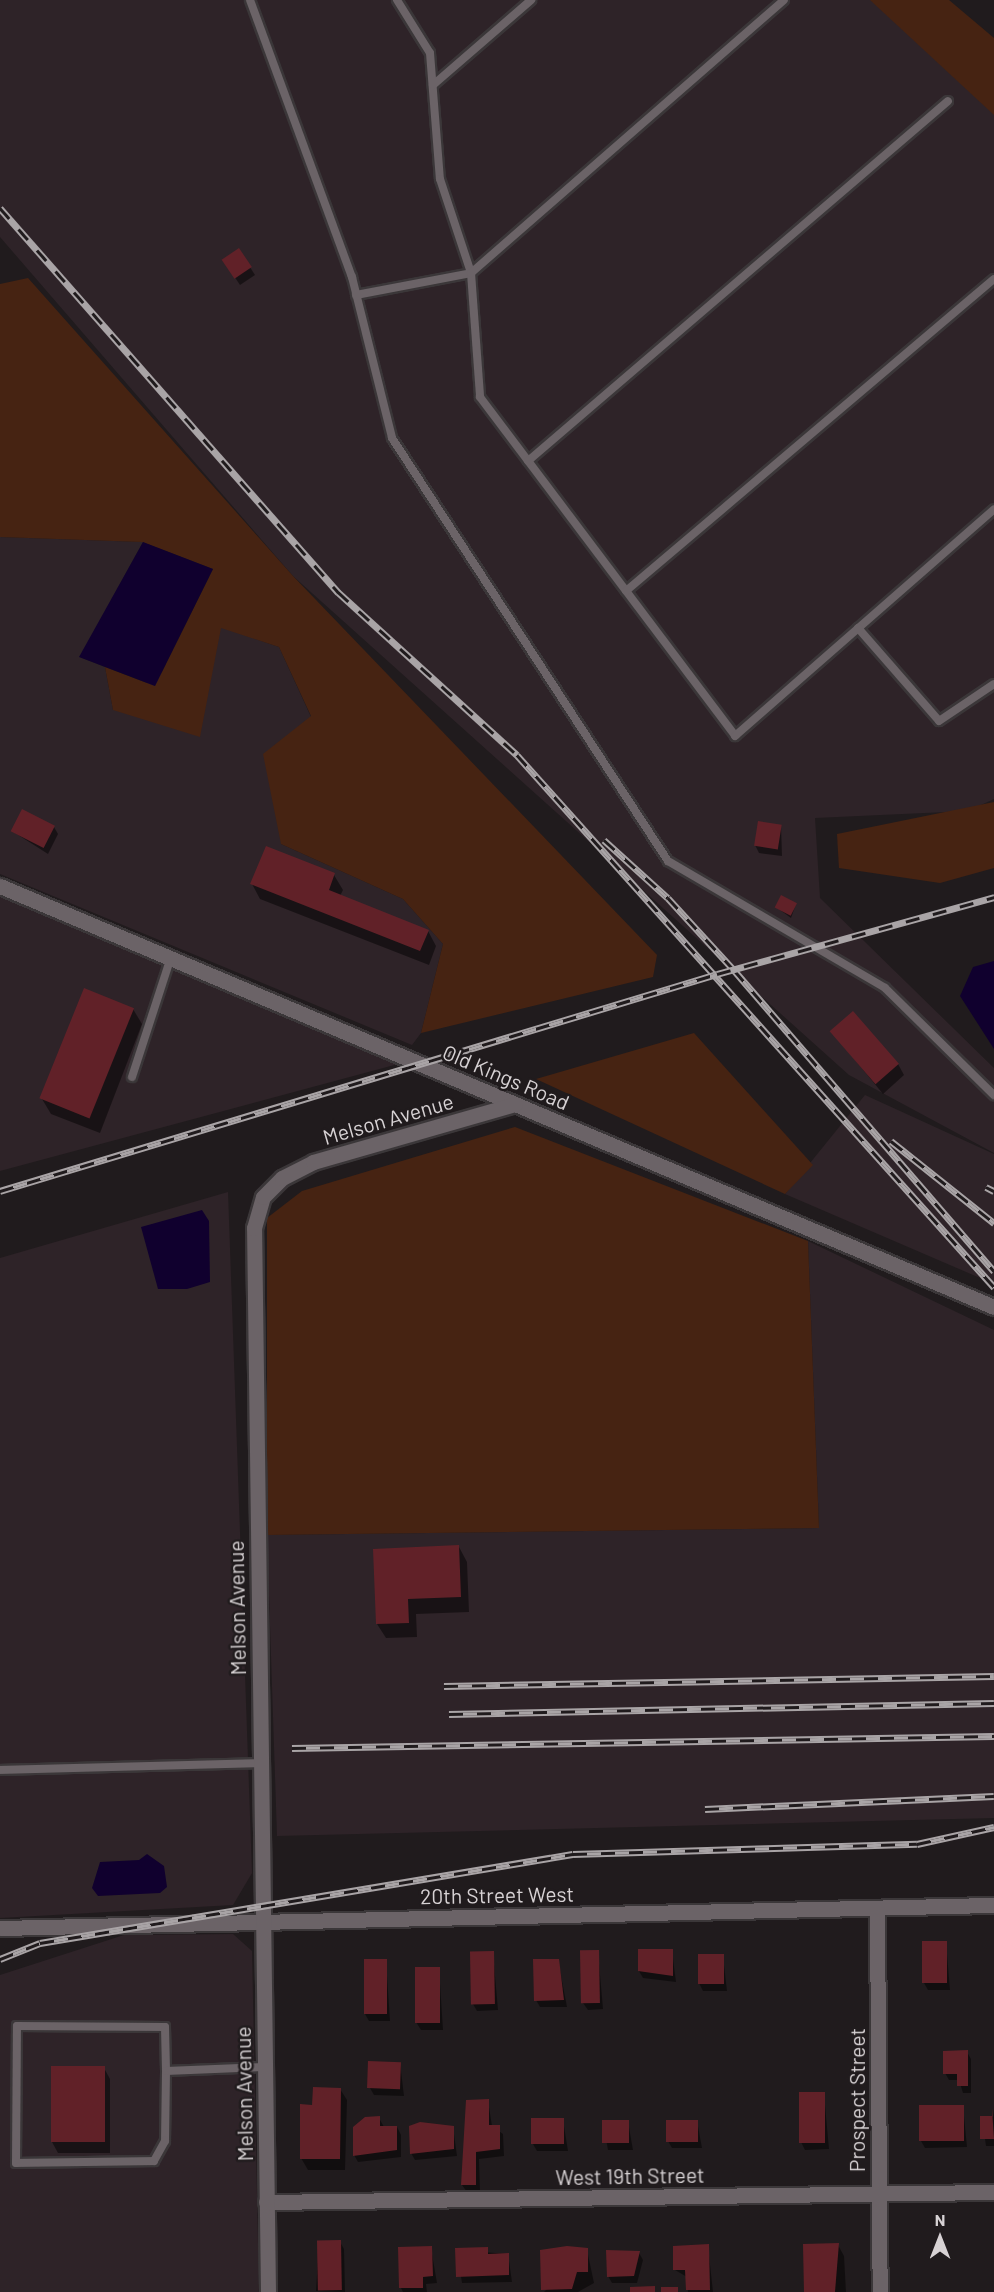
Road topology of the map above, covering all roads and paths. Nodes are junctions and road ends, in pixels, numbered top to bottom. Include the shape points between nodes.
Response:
1 (250, 0) edge
2 (397, 0) edge
3 (531, 0) edge
4 (784, 0) edge
5 (433, 85) junction
6 (948, 101) dead end
7 (471, 273) junction
8 (994, 279) edge
9 (356, 295) junction
10 (528, 461) junction
11 (994, 509) edge
12 (626, 591) junction
13 (858, 628) junction
14 (994, 684) edge
15 (0, 886) edge
16 (171, 957) junction
17 (132, 1077) dead end
18 (994, 1095) edge
19 (515, 1104) junction
20 (994, 1307) edge
21 (260, 1763) junction
22 (0, 1770) edge
23 (994, 1905) edge
24 (877, 1908) junction
25 (262, 1922) junction
26 (0, 1928) edge
27 (264, 2067) junction
28 (166, 2071) junction
29 (994, 2192) edge
30 (879, 2194) junction
31 (266, 2202) junction
32 (268, 2292) edge
33 (880, 2292) edge

1 - 9 lane
2 - 5 lane via 430,53
3 - 5 lane
4 - 7 lane
5 - 7 lane via 440,180
6 - 10 lane
7 - 9 lane
7 - 10 lane via 480,397
8 - 12 lane
9 - 18 lane via 392,438 668,861 885,988
10 - 12 lane
11 - 13 lane
12 - 13 lane via 735,736
13 - 14 lane via 939,721
15 - 16 street, Old Kings Road
16 - 17 lane
16 - 19 street, Old Kings Road
19 - 20 street, Old Kings Road
19 - 21 street, Melson Avenue via 313,1162 282,1178 263,1197 254,1228
21 - 22 lane
21 - 25 street, Melson Avenue
23 - 24 street, 20th Street West
24 - 25 street, 20th Street West
24 - 30 street, Prospect Street
25 - 26 street, 20th Street West
25 - 27 street, Melson Avenue
27 - 28 lane
27 - 31 street, Melson Avenue
28 - 28 lane via 165,2027 17,2026 16,2163 154,2161 165,2141
29 - 30 street, West 19th Street
30 - 31 street, West 19th Street
30 - 33 street, Prospect Street
31 - 32 street, Melson Avenue

